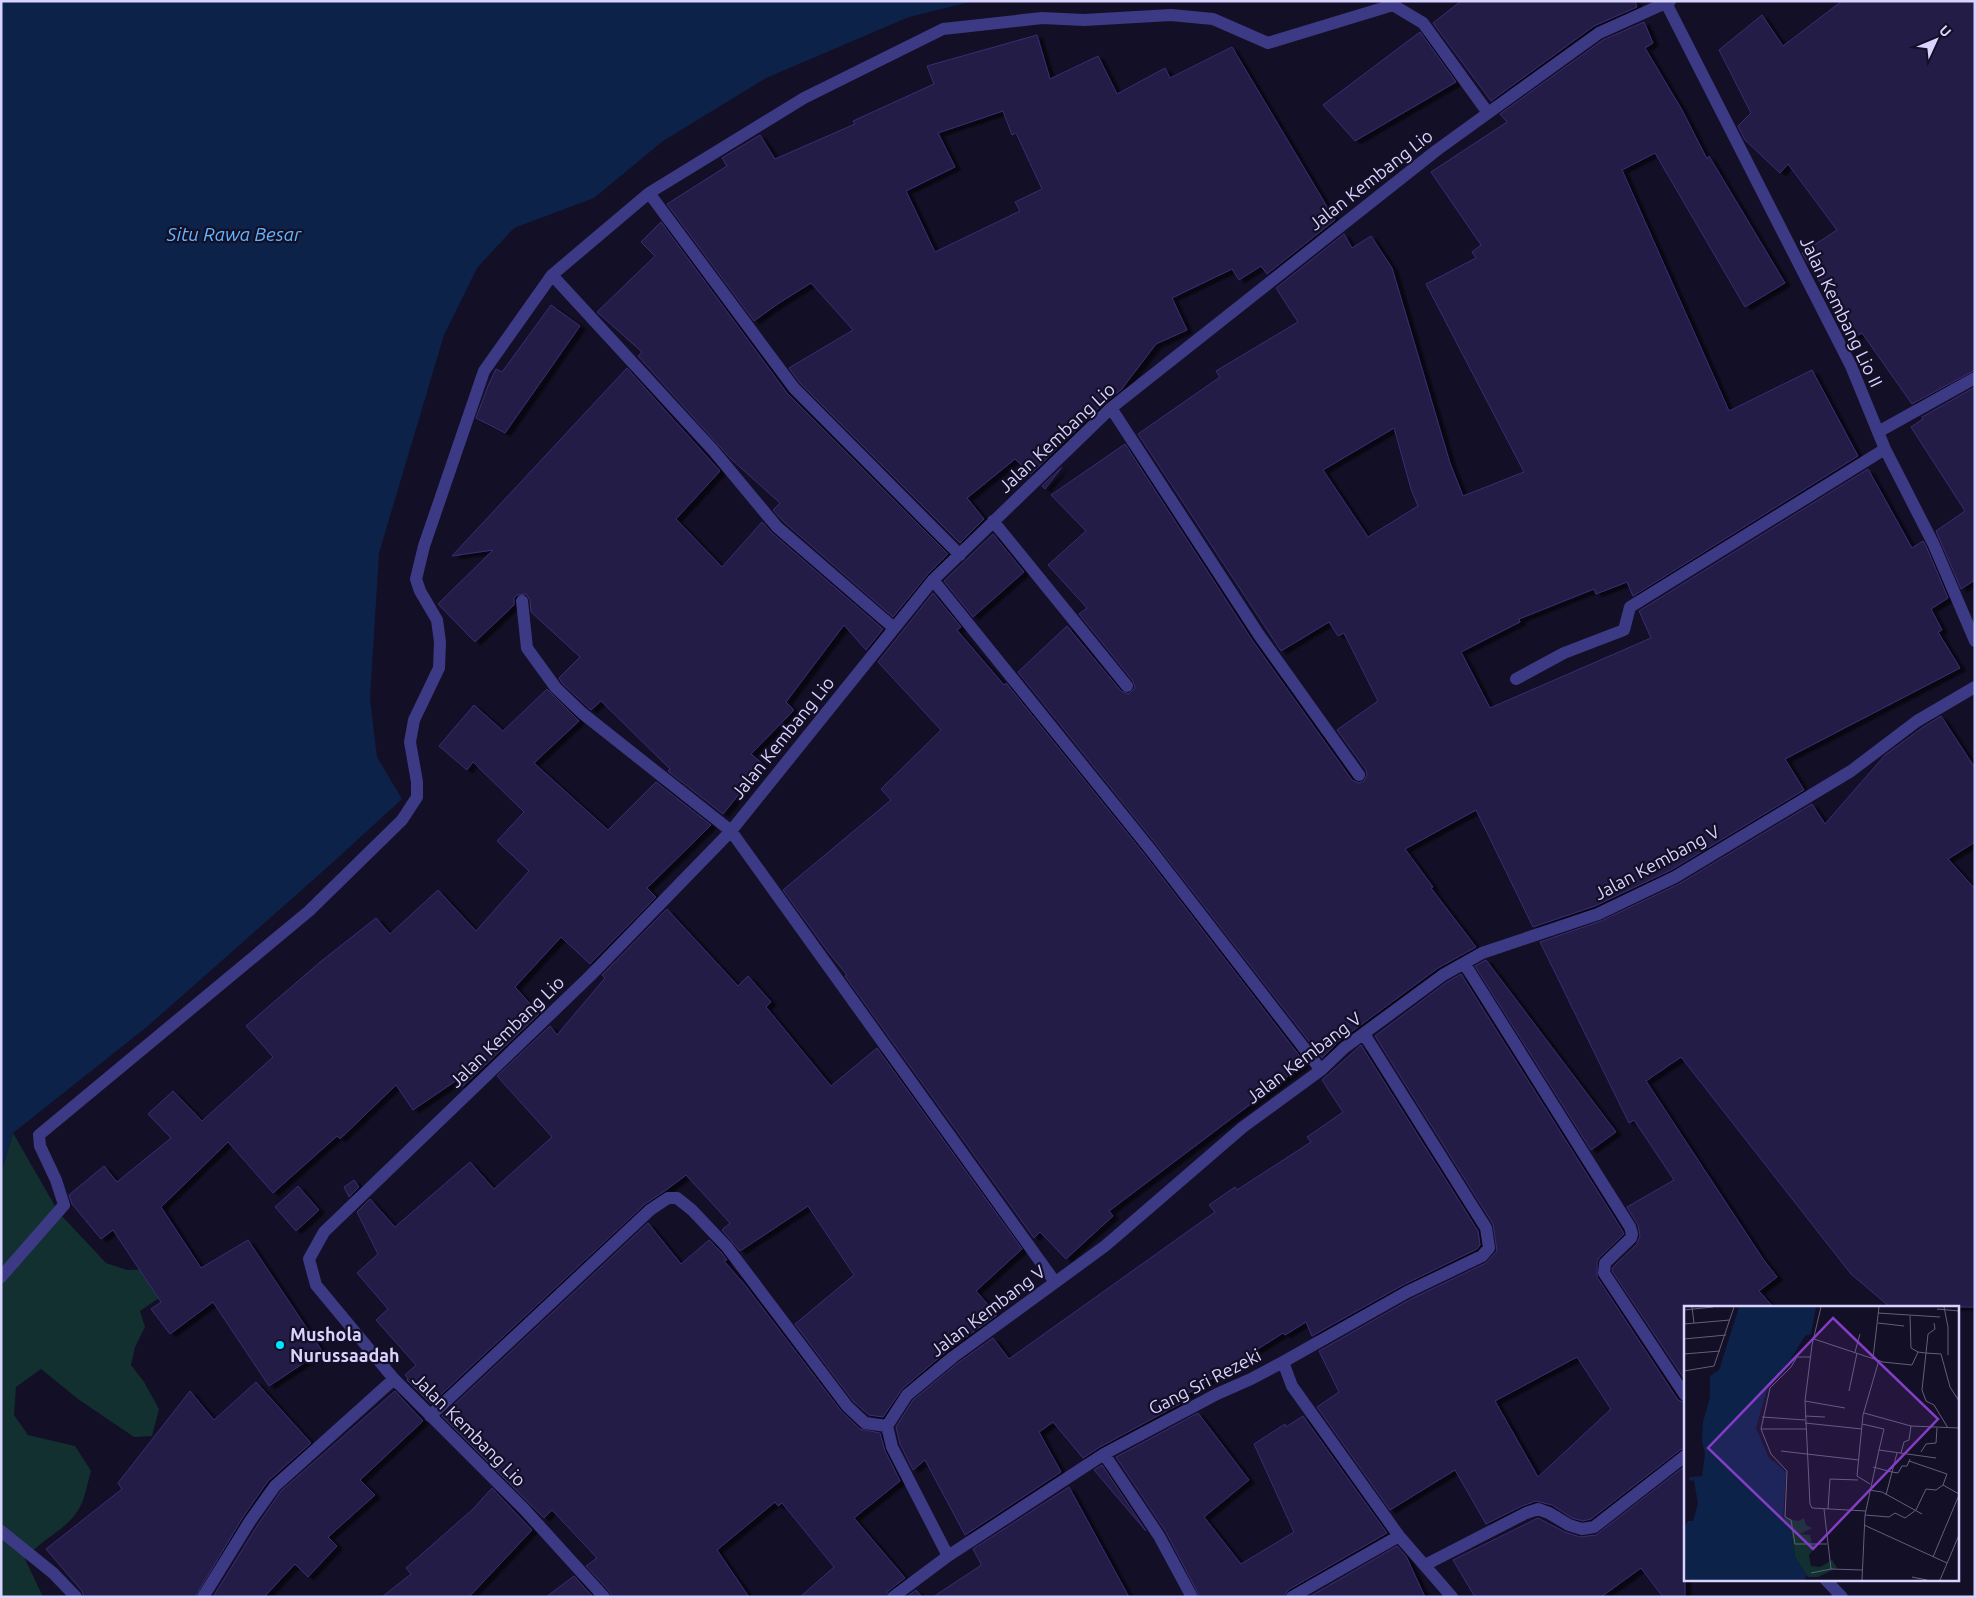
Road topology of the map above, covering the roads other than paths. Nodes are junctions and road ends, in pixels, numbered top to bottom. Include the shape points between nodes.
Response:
1 (1668, 2) edge
2 (1488, 113) junction
3 (649, 192) junction
4 (552, 276) junction
5 (1975, 378) edge
6 (1111, 408) junction
7 (1878, 432) junction
8 (1885, 449) junction
9 (993, 521) junction
10 (960, 555) junction
11 (933, 580) junction
12 (522, 601) dead end
13 (1971, 620) edge
14 (894, 628) junction
15 (1975, 641) edge
16 (1516, 679) dead end
17 (1127, 686) dead end
18 (1975, 687) edge
19 (1359, 775) dead end
20 (731, 831) junction
21 (1464, 963) junction
22 (1364, 1034) junction
23 (1321, 1070) junction
24 (1, 1277) edge
25 (1056, 1282) junction
26 (1284, 1362) junction
27 (394, 1379) junction
28 (1684, 1393) edge
29 (430, 1416) junction
30 (887, 1426) junction
31 (1104, 1454) junction
32 (1684, 1457) edge
33 (1, 1531) edge
34 (1399, 1536) junction
35 (948, 1556) junction
36 (1425, 1565) junction
37 (1826, 1580) edge
38 (76, 1597) edge
39 (203, 1597) edge
40 (604, 1597) edge
41 (893, 1597) edge
42 (1192, 1597) edge
43 (1292, 1597) edge
44 (1452, 1597) edge
45 (1842, 1597) edge

1 - 2 street, Jalan Kembang Lio via 1599,33
1 - 7 street, Jalan Kembang Lio II via 1851,366
2 - 3 street via 1423,23 1393,5 1268,43 1214,19 1170,14 1084,20 1042,18 943,29 804,98
2 - 6 street, Jalan Kembang Lio
3 - 4 street
3 - 10 street via 794,388
4 - 14 street via 713,450 777,527
4 - 24 street via 484,371 424,546 416,578 437,620 440,642 439,668 414,720 410,742 418,797 402,820 309,910 40,1135 40,1146 64,1205
5 - 7 street
6 - 9 street, Jalan Kembang Lio
6 - 19 street via 1259,635
7 - 8 street, Jalan Kembang Lio II
8 - 13 street, Jalan Kembang Lio II
8 - 16 street via 1630,607 1624,630 1564,653
9 - 10 street, Jalan Kembang Lio
9 - 17 street
10 - 11 street, Jalan Kembang Lio
11 - 14 street, Jalan Kembang Lio
11 - 23 street via 1144,842
12 - 20 street via 527,648 556,688 582,713
13 - 15 street, Jalan Kembang Lio II
14 - 20 street, Jalan Kembang Lio
18 - 21 street, Jalan Kembang V via 1917,721 1851,771 1675,877 1598,914
20 - 25 street
20 - 27 street, Jalan Kembang Lio via 590,976 324,1232 309,1258 316,1285
21 - 22 street, Jalan Kembang V
21 - 28 street via 1630,1226 1631,1238 1605,1263 1604,1273
22 - 23 street, Jalan Kembang V
22 - 26 street via 1486,1228 1489,1248 1482,1256 1407,1292
23 - 25 street, Jalan Kembang V via 1243,1126 1105,1246
25 - 30 street, Jalan Kembang V via 907,1395
26 - 31 street, Gang Sri Rezeki
26 - 34 street, Gang Sri Rezeki via 1292,1386
27 - 29 street, Jalan Kembang Lio
27 - 39 street via 275,1486
29 - 30 street via 650,1210 668,1198 677,1198 726,1246 847,1406 865,1422
29 - 40 street, Jalan Kembang Lio via 524,1509
30 - 35 street via 892,1447
31 - 35 street, Gang Sri Rezeki
31 - 42 street via 1159,1536
32 - 36 street via 1594,1527 1582,1529 1569,1525 1538,1509
33 - 38 street via 53,1573
34 - 36 street, Gang Sri Rezeki
34 - 43 street
35 - 41 street
36 - 44 street, Gang Sri Rezeki
37 - 45 street

